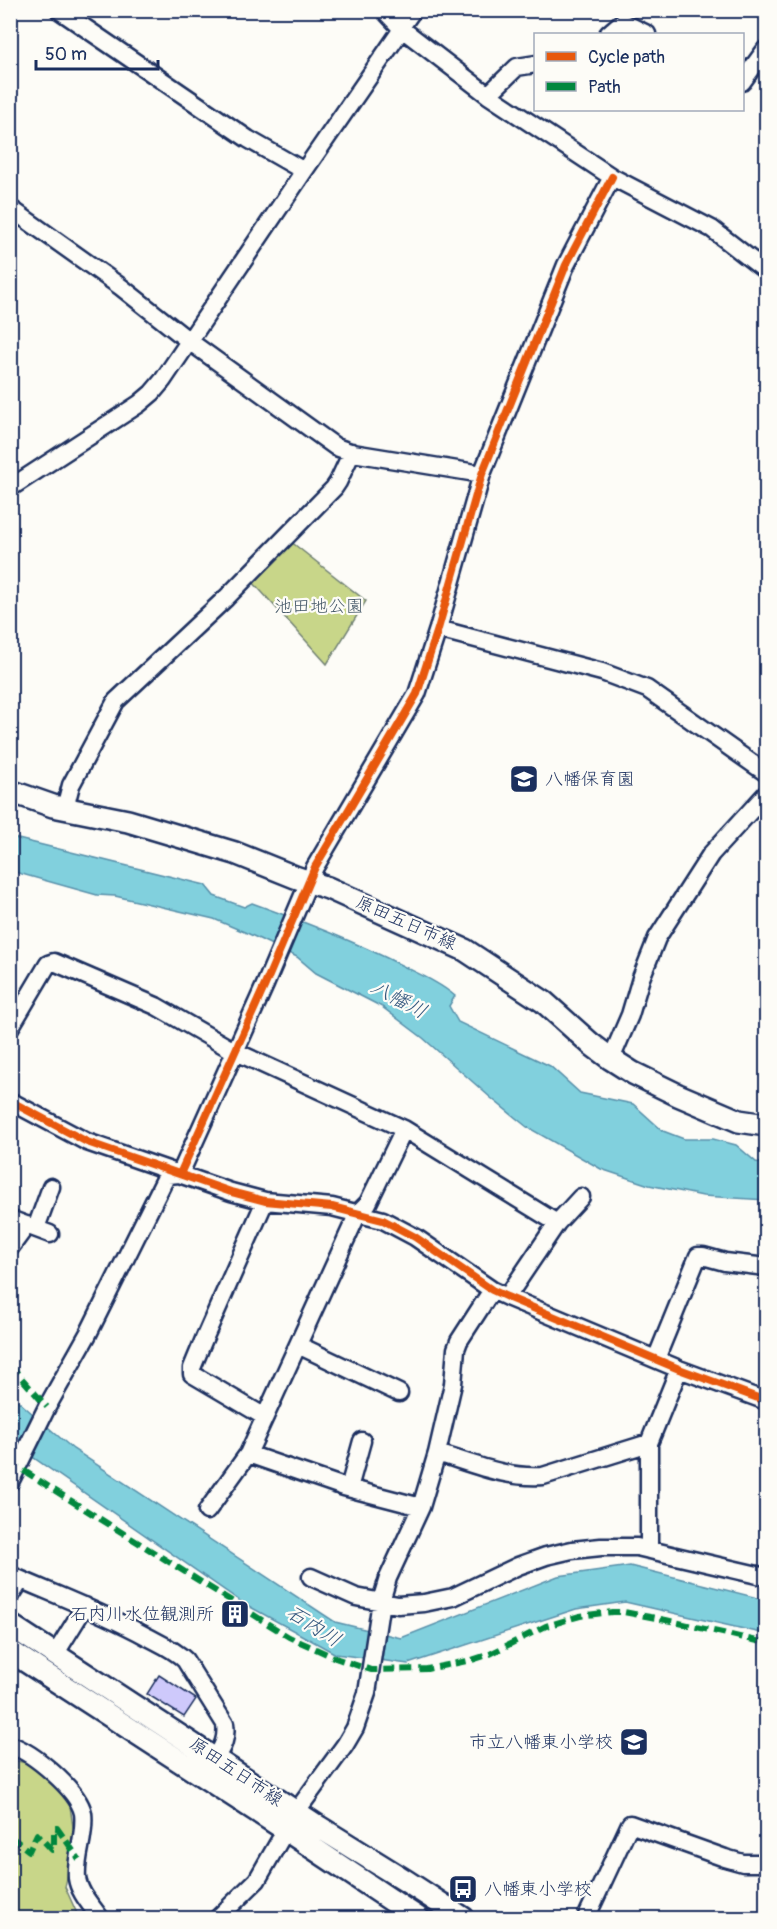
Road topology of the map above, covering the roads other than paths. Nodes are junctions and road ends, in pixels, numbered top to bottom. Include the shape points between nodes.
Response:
1 (59, 10) edge
2 (384, 10) edge
3 (413, 10) edge
4 (402, 28) junction
5 (609, 33) edge
6 (645, 33) edge
7 (766, 49) edge
8 (534, 64) edge
9 (744, 79) edge
10 (488, 94) junction
11 (304, 171) junction
12 (612, 177) junction
13 (10, 208) edge
14 (766, 271) edge
15 (189, 341) junction
16 (352, 452) junction
17 (482, 474) junction
18 (10, 488) edge
19 (438, 629) junction
20 (766, 773) edge
21 (10, 791) edge
22 (766, 794) edge
23 (65, 808) junction
24 (307, 885) junction
25 (10, 1028) edge
26 (234, 1051) junction
27 (611, 1059) junction
28 (10, 1101) edge
29 (766, 1125) edge
30 (404, 1129) junction
31 (180, 1174) junction
32 (51, 1187) dead end
33 (581, 1197) dead end
34 (265, 1201) junction
35 (358, 1213) junction
36 (10, 1219) edge
37 (557, 1223) junction
38 (38, 1229) junction
39 (10, 1248) edge
40 (766, 1267) edge
41 (492, 1290) junction
42 (507, 1297) junction
43 (298, 1345) junction
44 (656, 1359) junction
45 (678, 1369) junction
46 (399, 1393) dead end
47 (766, 1401) edge
48 (265, 1417) junction
49 (362, 1442) dead end
50 (650, 1443) junction
51 (437, 1453) junction
52 (248, 1454) junction
53 (14, 1474) edge
54 (349, 1488) junction
55 (421, 1507) junction
56 (207, 1511) dead end
57 (649, 1550) junction
58 (766, 1576) edge
59 (310, 1577) dead end
60 (16, 1578) edge
61 (10, 1597) edge
62 (85, 1606) junction
63 (381, 1606) junction
64 (10, 1625) edge
65 (10, 1651) edge
66 (56, 1653) junction
67 (10, 1744) edge
68 (215, 1758) junction
69 (291, 1821) junction
70 (766, 1863) edge
71 (100, 1918) edge
72 (218, 1918) edge
73 (418, 1918) edge
74 (463, 1918) edge
75 (586, 1918) edge

1 - 11 street via 248,139
2 - 4 street
3 - 4 street
4 - 10 street
4 - 11 street
5 - 6 street via 622,22
7 - 9 street
8 - 10 street via 518,67
10 - 12 street
11 - 15 street
12 - 14 street via 712,229
12 - 17 street via 566,265
13 - 15 street
15 - 16 street via 336,447
15 - 18 street via 152,393
16 - 17 street
16 - 23 street via 334,488 226,598 116,701 71,785
17 - 19 street
19 - 20 street via 602,672 647,689
19 - 24 street via 417,694
21 - 23 main road, 原田五日市線
22 - 27 street via 711,854 657,938
23 - 24 main road, 原田五日市線 via 128,820 224,849
24 - 26 street
24 - 27 main road, 原田五日市線 via 328,888 465,950 544,1002
25 - 26 street via 48,964 54,962 156,1006
26 - 30 street
26 - 31 street
27 - 29 main road, 原田五日市線 via 678,1095 740,1121
28 - 31 street via 87,1142
30 - 35 street via 368,1203
30 - 37 street
31 - 34 street
31 - 53 street via 167,1175
32 - 38 street
33 - 37 street
34 - 35 street
34 - 48 street via 192,1374
35 - 41 street via 383,1220 416,1237
35 - 43 street
36 - 38 street
37 - 42 street
38 - 39 street
40 - 44 street via 698,1256
41 - 42 street
41 - 51 street via 456,1349 453,1383
42 - 44 street
43 - 46 street
43 - 48 street
44 - 45 street
45 - 47 street
45 - 50 street
48 - 52 street
49 - 54 street
50 - 51 street via 543,1476 528,1477
50 - 57 street
51 - 55 street
52 - 54 street
52 - 56 street
54 - 55 street
55 - 63 street via 388,1578
57 - 58 street
57 - 63 street via 573,1550 518,1566 453,1597
59 - 63 street
60 - 61 street
60 - 62 street
62 - 66 street
62 - 68 street via 185,1660 225,1724 223,1746
63 - 69 street via 367,1693 355,1728
64 - 66 main road, 原田五日市線
65 - 69 main road, 原田五日市線
66 - 68 main road, 原田五日市線
67 - 71 street via 51,1770 80,1806 83,1832 77,1877 80,1889
68 - 69 main road, 原田五日市線
69 - 72 street via 257,1880
69 - 73 main road, 原田五日市線
69 - 74 main road, 原田五日市線 via 406,1881
70 - 75 street via 725,1858 630,1824

